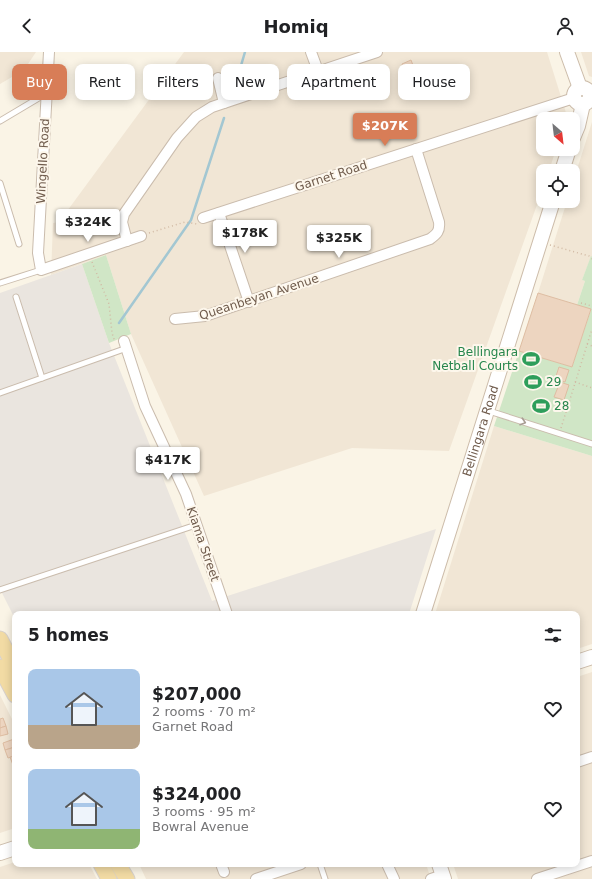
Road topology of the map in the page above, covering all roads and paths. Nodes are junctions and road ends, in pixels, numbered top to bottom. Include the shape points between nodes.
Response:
1 (49, 52) edge
2 (311, 52) edge
3 (377, 52) edge
4 (567, 52) edge
5 (48, 64) edge
6 (315, 64) edge
7 (340, 64) edge
8 (218, 78) dead end
9 (287, 82) edge
10 (584, 96) edge
11 (35, 100) edge
12 (47, 100) edge
13 (224, 103) junction
14 (580, 116) edge
15 (0, 121) edge
16 (416, 149) junction
17 (0, 183) edge
18 (551, 208) edge
19 (219, 213) junction
20 (203, 218) dead end
21 (192, 222) dead end
22 (141, 236) joint
23 (127, 240) junction
24 (19, 244) dead end
25 (550, 245) dead end
26 (89, 254) junction
27 (592, 259) edge
28 (41, 270) junction
29 (0, 283) edge
30 (16, 297) dead end
31 (249, 302) junction
32 (581, 303) dead end
33 (592, 306) edge
34 (175, 319) dead end
35 (592, 329) edge
36 (125, 344) junction
37 (587, 344) junction
38 (592, 346) edge
39 (42, 378) junction
40 (575, 382) junction
41 (592, 388) edge
42 (0, 392) edge
43 (486, 410) junction
44 (560, 434) junction
45 (592, 444) edge
46 (196, 525) junction
47 (0, 590) edge
48 (226, 611) edge
49 (424, 611) edge
50 (0, 639) edge
51 (592, 657) edge
52 (580, 661) edge
53 (12, 662) edge
54 (0, 666) edge
55 (12, 689) edge
56 (592, 757) edge
57 (580, 761) edge
58 (12, 849) edge
59 (0, 853) edge
60 (592, 861) edge
61 (580, 866) edge
62 (103, 867) edge
63 (120, 867) edge
64 (292, 867) edge
65 (321, 867) edge
66 (388, 867) edge
67 (578, 867) edge
68 (560, 875) edge
69 (109, 879) edge
70 (127, 879) edge
71 (256, 879) edge
72 (325, 879) edge
73 (394, 879) edge
74 (537, 879) edge

1 - 5 street, Wingello Road
2 - 6 street
3 - 7 street
4 - 10 street
8 - 13 street
9 - 13 street
10 - 14 street
10 - 16 street, Garnet Road
11 - 15 lane
12 - 28 street, Wingello Road via 38,253
13 - 23 street via 196,117 177,138 124,214 122,222
16 - 19 street, Garnet Road
16 - 31 street, Queanbeyan Avenue via 439,222 439,230 434,236
17 - 24 lane
18 - 43 street, Bellingara Road
19 - 20 street, Garnet Road
19 - 31 street
21 - 22 path
22 - 23 street
23 - 26 street
25 - 27 path
26 - 28 street
26 - 36 path via 109,304 116,345
28 - 29 lane
30 - 39 lane
31 - 34 street, Queanbeyan Avenue via 205,316
32 - 33 path
35 - 37 path
36 - 39 lane
36 - 46 street, Kiama Street via 145,406 180,481
37 - 38 path
37 - 40 path
39 - 42 lane
40 - 41 path
40 - 44 path
43 -> 44 lane
43 - 49 street, Bellingara Road
44 - 45 lane
46 - 47 lane
46 - 48 street, Kiama Street
50 - 53 main road
51 - 52 street
54 - 55 main road
56 - 57 street
58 - 59 street
60 - 61 street
62 - 69 main road
63 - 70 main road
64 - 71 street
65 - 72 lane
66 - 73 street
67 - 68 street
68 - 74 street

